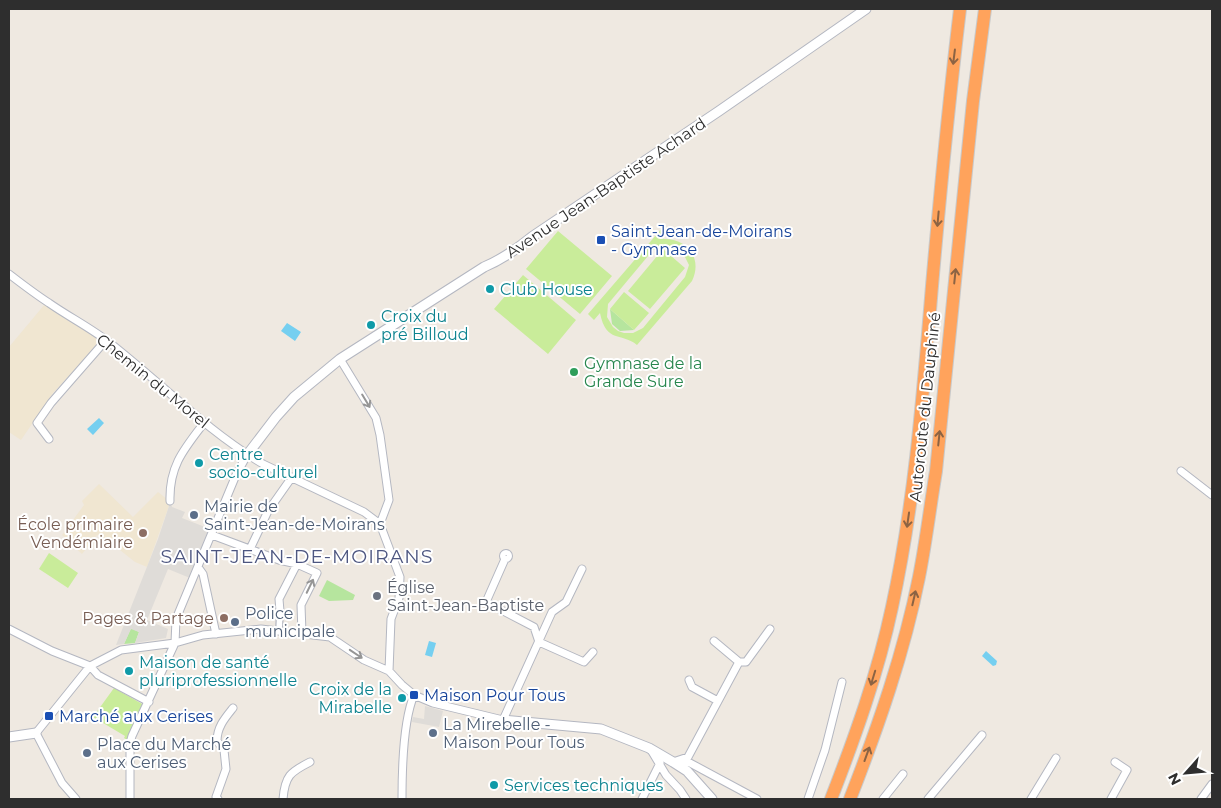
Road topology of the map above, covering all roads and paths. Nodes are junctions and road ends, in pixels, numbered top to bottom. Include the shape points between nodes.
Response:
1 (866, 9) edge
2 (960, 9) edge
3 (984, 9) edge
4 (9, 274) edge
5 (106, 340) junction
6 (340, 359) junction
7 (204, 423) junction
8 (49, 439) dead end
9 (247, 455) junction
10 (1181, 472) dead end
11 (292, 477) junction
12 (1212, 495) edge
13 (170, 501) dead end
14 (380, 524) junction
15 (212, 535) junction
16 (250, 549) junction
17 (505, 559) dead end
18 (296, 564) junction
19 (198, 567) junction
20 (582, 568) dead end
21 (280, 611) joint
22 (770, 629) dead end
23 (9, 630) edge
24 (279, 631) junction
25 (302, 633) junction
26 (216, 634) junction
27 (714, 641) dead end
28 (539, 642) junction
29 (175, 643) junction
30 (593, 652) dead end
31 (739, 662) junction
32 (90, 666) junction
33 (390, 671) junction
34 (689, 680) dead end
35 (842, 682) dead end
36 (414, 695) junction
37 (718, 701) junction
38 (149, 702) junction
39 (233, 708) dead end
40 (503, 720) junction
41 (36, 733) junction
42 (982, 735) dead end
43 (9, 737) edge
44 (649, 748) junction
45 (1056, 758) dead end
46 (310, 762) dead end
47 (673, 762) junction
48 (1115, 762) dead end
49 (660, 763) junction
50 (903, 774) dead end
51 (1212, 784) edge
52 (76, 799) edge
53 (130, 799) edge
54 (218, 799) edge
55 (283, 799) edge
56 (402, 799) edge
57 (642, 799) edge
58 (686, 799) edge
59 (712, 799) edge
60 (757, 799) edge
61 (808, 799) edge
62 (831, 799) edge
63 (850, 799) edge
64 (883, 799) edge
65 (928, 799) edge
66 (1031, 799) edge
67 (1111, 799) edge
68 (1201, 799) edge

1 - 6 street, Avenue Jean-Baptiste Achard via 514,251
2 -> 62 highway, Autoroute du Dauphiné via 908,522 879,659
63 -> 3 highway, Autoroute du Dauphiné via 898,661 919,578 938,452
4 - 5 street, Chemin du Morel
5 - 7 street, Chemin du Morel
5 - 8 street via 37,423
6 - 9 street, Avenue Jean-Baptiste Achard via 294,397
6 -> 14 street via 376,418 389,500
7 - 9 street, Chemin du Morel
7 - 13 street via 179,457 172,474
9 - 11 street, Chemin du Morel
9 - 15 street
10 - 12 street
11 - 14 street, Chemin du Morel via 364,512
11 - 16 street via 268,511
14 - 33 street via 400,577 399,598 391,619
15 - 16 street
15 - 19 street
16 - 18 street
17 - 28 street via 486,602 534,627
18 - 21 street via 279,599
25 -> 18 street via 301,605 317,573
19 - 26 street via 203,574
19 - 29 street via 176,619
20 - 28 street via 566,602 552,612
21 - 24 street
22 - 31 street via 746,662
23 - 32 street
24 - 25 street
24 - 26 street via 261,629
25 -> 33 street via 330,637 364,660
26 - 29 street
27 - 31 street
28 - 30 street via 584,662
28 - 40 street
29 - 32 street via 121,650
29 - 38 street
31 - 37 street
32 - 38 street via 98,675
32 - 41 street
33 - 36 street
34 - 37 street via 692,687
35 - 61 street via 825,750
36 - 40 street via 433,703
36 - 56 street via 409,709
37 - 47 street via 688,757
38 - 53 street via 130,743
39 - 54 street via 217,734 216,741 224,750 226,769
40 - 44 street via 601,729
41 - 43 street
41 - 52 street via 62,782
42 - 65 street
44 - 47 street
44 - 49 street
45 - 66 street
46 - 55 street via 289,775
47 - 59 street via 687,771
47 - 60 street via 690,763
48 - 67 street via 1127,770
49 - 57 street
49 - 58 street
50 - 64 street
51 - 68 street

